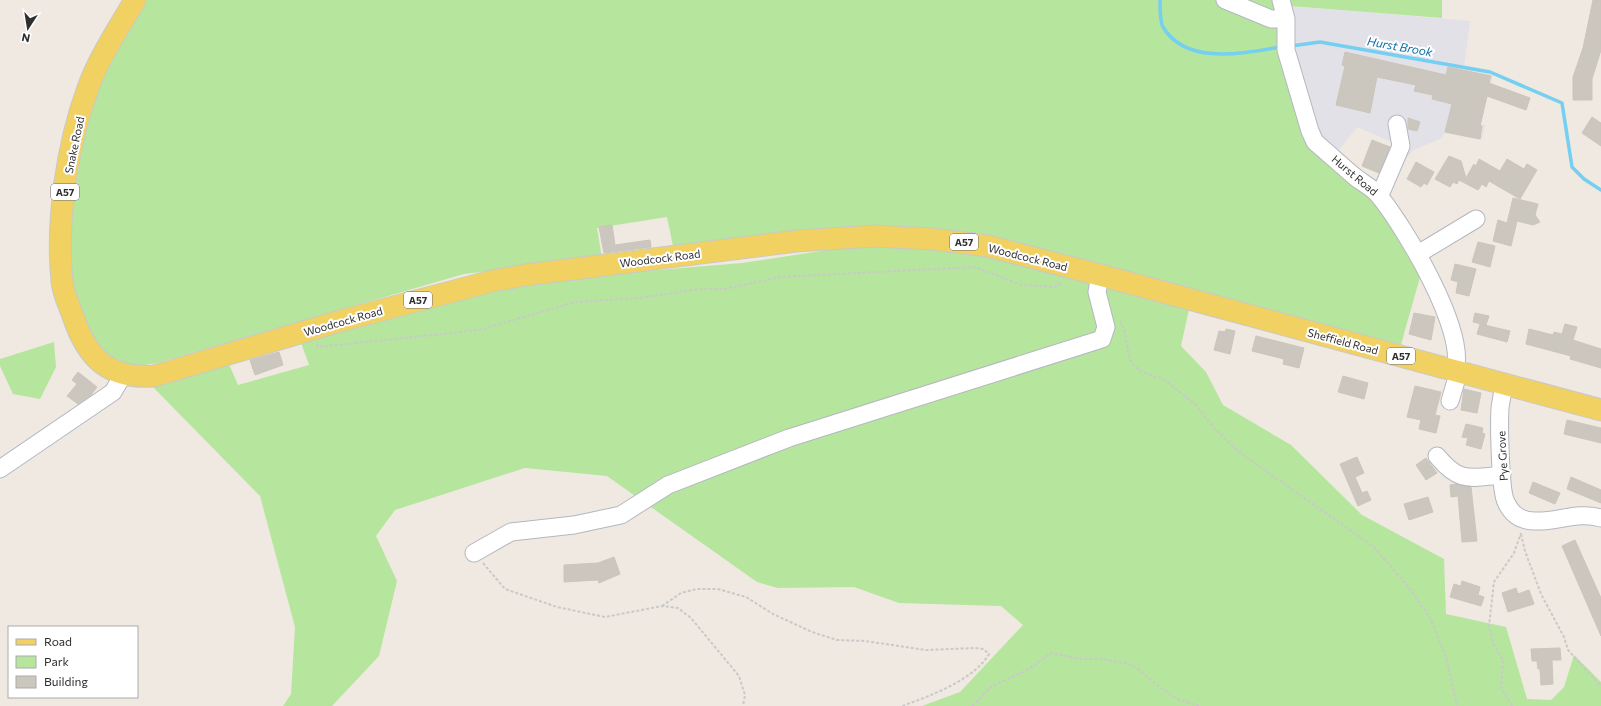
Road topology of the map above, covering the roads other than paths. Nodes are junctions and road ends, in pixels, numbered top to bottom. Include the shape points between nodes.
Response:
1 (136, 0) edge
2 (1224, 0) edge
3 (1281, 0) edge
4 (1286, 24) junction
5 (1397, 124) dead end
6 (1380, 196) junction
7 (1476, 219) dead end
8 (1418, 254) junction
9 (1092, 272) junction
10 (1202, 302) joint
11 (1457, 371) junction
12 (123, 375) junction
13 (1504, 384) junction
14 (1450, 401) dead end
15 (1601, 410) edge
16 (1437, 456) dead end
17 (0, 470) edge
18 (1502, 475) junction
19 (1601, 518) edge
20 (474, 553) road end

1 - 12 main road, Snake Road / A57 via 88,87 74,134 65,187 61,234 62,283 79,333 96,358 109,369
2 - 4 street
3 - 4 street, Hurst Road
4 - 6 street, Hurst Road via 1286,50 1315,142
5 - 6 street via 1401,146
6 - 8 street, Hurst Road
7 - 8 street
8 - 11 street, Hurst Road via 1444,309 1456,349
9 - 10 main road, Woodcock Road / A57
9 - 12 main road, Woodcock Road / A57 via 988,246 960,242 904,237 835,237 525,275 458,289 154,376 137,378
9 - 20 street via 1106,327 1102,339 789,438 668,485 621,515 511,532
10 - 11 main road, Sheffield Road / A57
11 - 13 main road, Sheffield Road / A57
11 - 14 street, Hurst Road
12 - 17 street via 113,392
13 - 15 main road, Sheffield Road / A57
13 - 18 street, Pye Grove via 1500,408
16 - 18 street via 1450,471 1461,477
18 - 19 street, Pye Grove via 1505,500 1522,527 1536,521 1573,516 1592,515

